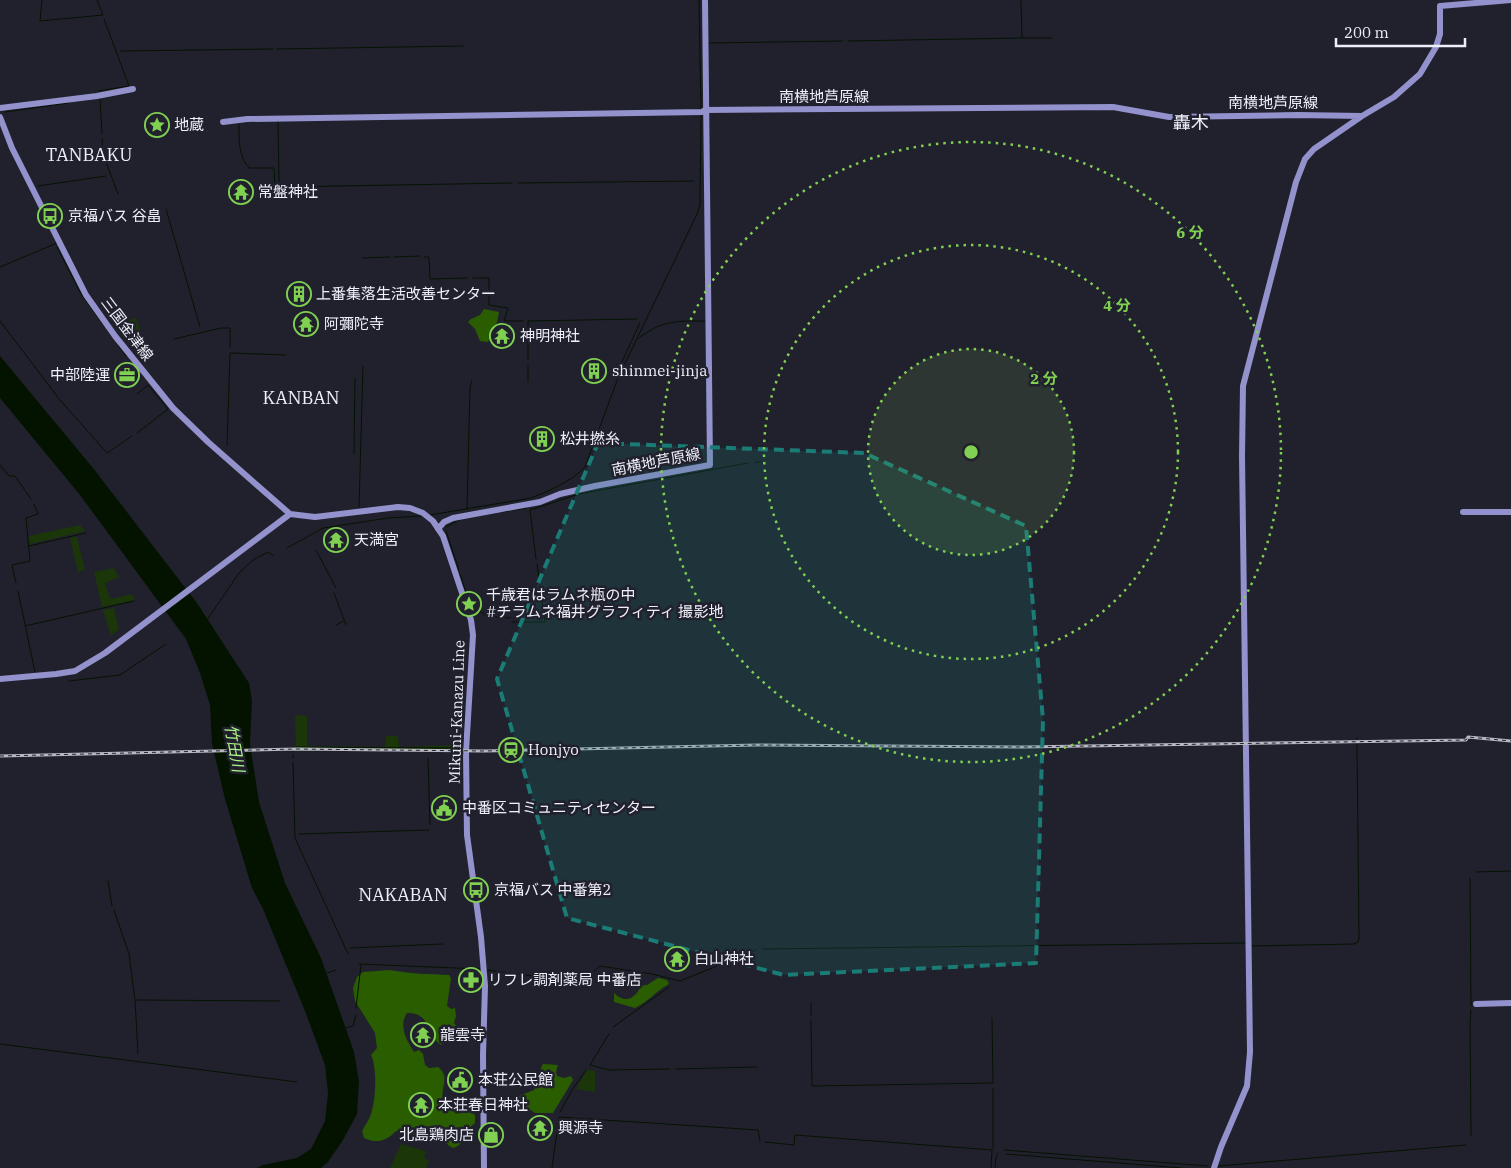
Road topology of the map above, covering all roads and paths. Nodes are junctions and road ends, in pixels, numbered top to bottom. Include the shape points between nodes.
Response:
1 (705, 0) edge
2 (1511, 0) edge
3 (1439, 3) edge
4 (133, 89) dead end
5 (0, 108) edge
6 (701, 112) junction
7 (1362, 116) junction
8 (0, 117) edge
9 (224, 122) dead end
10 (1463, 512) dead end
11 (1511, 512) edge
12 (290, 514) junction
13 (438, 529) junction
14 (0, 679) edge
15 (1511, 1003) edge
16 (1476, 1004) dead end
17 (484, 1168) edge
18 (1214, 1168) edge

1 - 6 main road
2 - 3 main road
3 - 7 main road via 1440,34 1420,74 1394,97
4 - 5 main road
6 - 7 main road, 南横地芦原線 via 1113,107 1170,117
6 - 9 main road via 277,118
6 - 13 main road, 南横地芦原線 via 710,464 453,518
7 - 18 main road via 1304,159 1280,240 1244,386 1242,456 1250,1052 1247,1086
8 - 12 main road, 三国金津線 via 70,266 115,336 173,408
10 - 11 main road
12 - 13 main road, Mikuni-Kanazu Line via 315,517 410,508 423,513
12 - 14 main road via 105,653 75,671
13 - 17 main road, Mikuni-Kanazu Line via 448,550 473,635 466,751 467,836 484,970
15 - 16 main road

